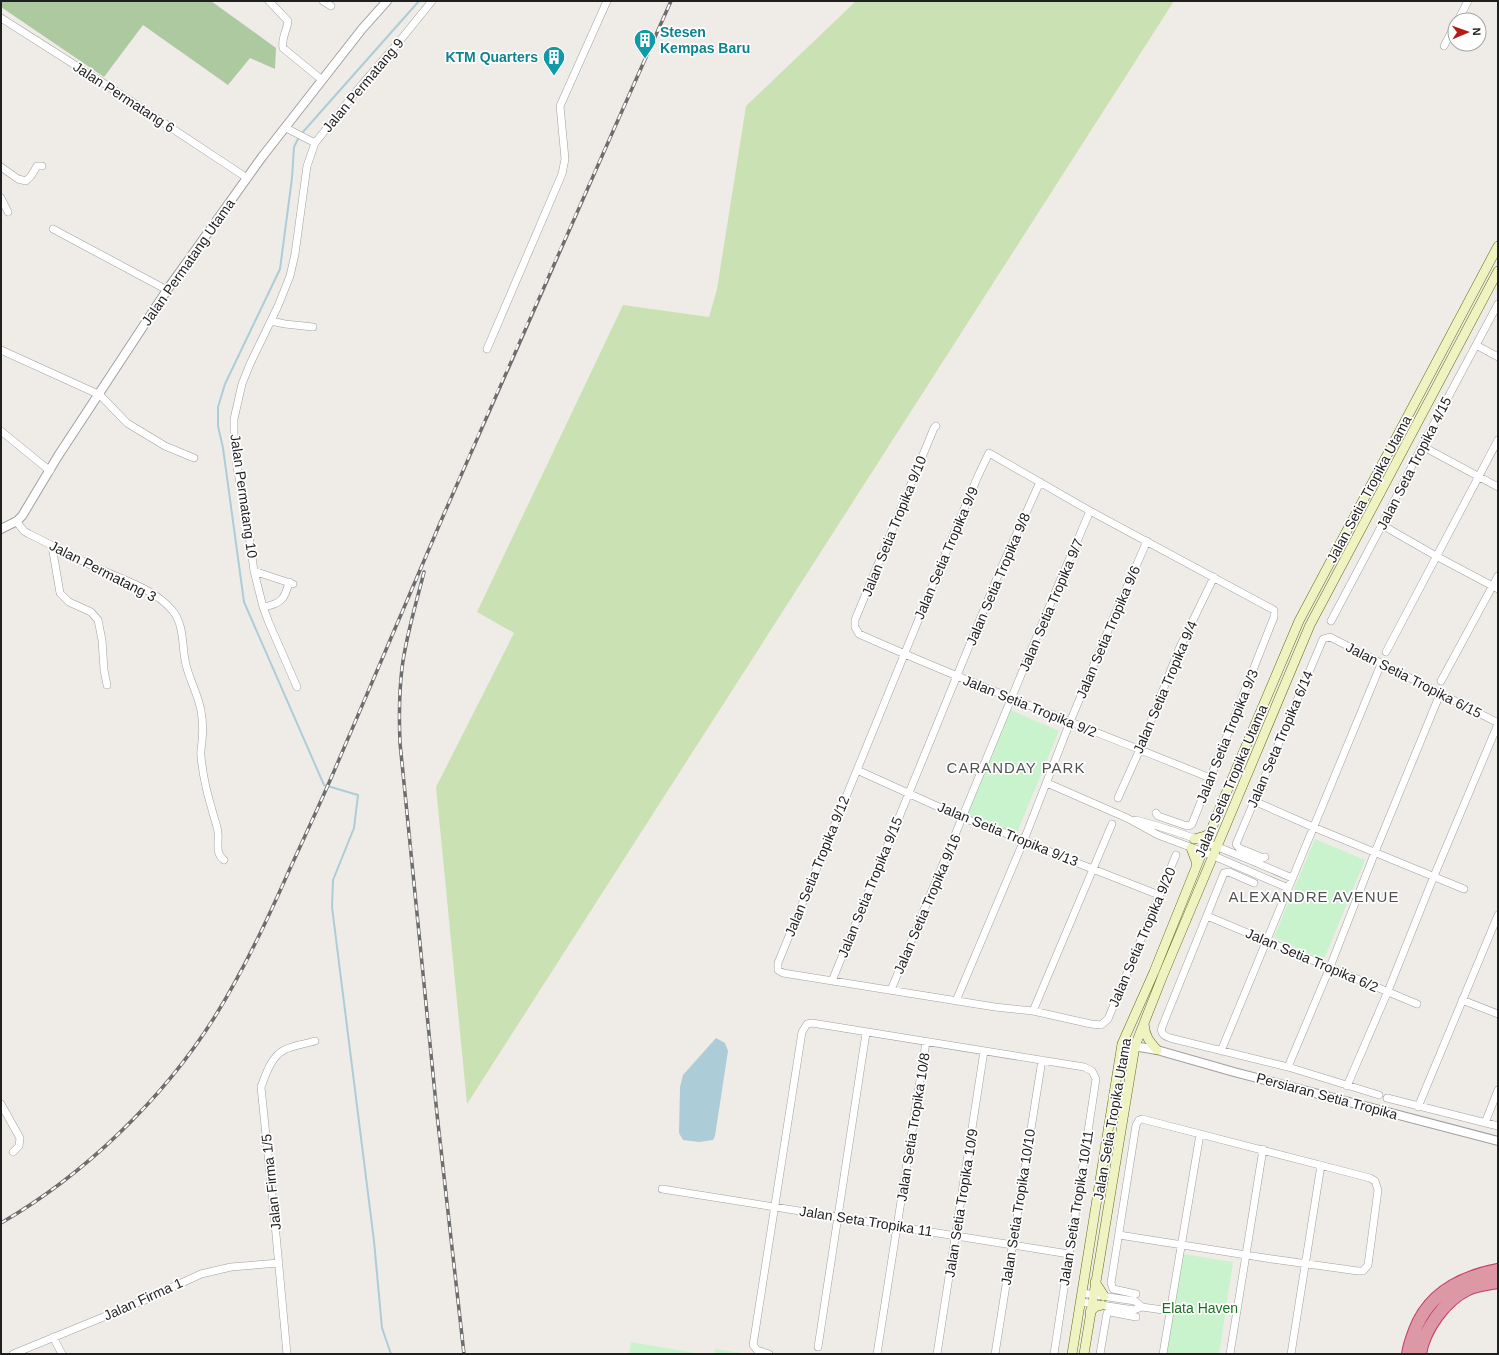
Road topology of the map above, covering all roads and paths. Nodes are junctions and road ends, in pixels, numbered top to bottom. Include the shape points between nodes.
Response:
1 (269, 1) edge
2 (323, 1) edge
3 (388, 1) edge
4 (432, 1) edge
5 (606, 1) edge
6 (1468, 1) edge
7 (331, 6) dead end
8 (1462, 12) edge
9 (1, 18) edge
10 (1447, 40) edge
11 (1444, 46) dead end
12 (322, 80) junction
13 (289, 130) junction
14 (313, 142) junction
15 (42, 166) dead end
16 (1, 167) edge
17 (247, 178) junction
18 (1, 198) edge
19 (8, 212) dead end
20 (52, 229) dead end
21 (1498, 246) edge
22 (1498, 271) edge
23 (167, 290) junction
24 (1498, 304) edge
25 (270, 321) junction
26 (313, 327) dead end
27 (1476, 345) junction
28 (487, 349) dead end
29 (1, 350) edge
30 (1498, 357) edge
31 (100, 395) junction
32 (936, 426) dead end
33 (1, 430) edge
34 (1498, 440) edge
35 (1422, 446) junction
36 (194, 458) dead end
37 (50, 471) junction
38 (1478, 477) junction
39 (1040, 482) junction
40 (1498, 488) edge
41 (1090, 511) junction
42 (16, 521) junction
43 (1382, 525) junction
44 (1, 528) edge
45 (1147, 541) junction
46 (52, 546) junction
47 (1436, 556) junction
48 (254, 571) junction
49 (1498, 576) edge
50 (1214, 577) junction
51 (1495, 588) edge
52 (263, 607) junction
53 (1331, 621) dead end
54 (855, 627) joint
55 (1330, 637) joint
56 (1386, 652) dead end
57 (904, 654) junction
58 (1381, 664) junction
59 (957, 676) junction
60 (1441, 681) dead end
61 (107, 685) dead end
62 (297, 687) dead end
63 (1440, 694) junction
64 (1012, 699) junction
65 (1070, 722) junction
66 (1498, 724) edge
67 (1140, 749) junction
68 (857, 770) junction
69 (1210, 778) junction
70 (1047, 783) junction
71 (908, 794) junction
72 (1118, 798) dead end
73 (1254, 801) junction
74 (1156, 814) dead end
75 (963, 818) junction
76 (1127, 818) junction
77 (1112, 824) dead end
78 (1313, 827) junction
79 (1210, 833) junction
80 (1182, 835) junction
81 (1194, 839) junction
82 (1024, 840) junction
83 (1205, 843) junction
84 (1179, 844) junction
85 (1191, 848) junction
86 (1202, 852) junction
87 (1216, 852) junction
88 (1375, 852) junction
89 (1176, 855) dead end
90 (1265, 857) dead end
91 (1248, 859) junction
92 (224, 860) dead end
93 (1093, 868) junction
94 (1196, 868) junction
95 (1244, 868) junction
96 (1434, 876) junction
97 (1292, 878) junction
98 (1254, 883) dead end
99 (1288, 888) junction
100 (1464, 889) dead end
101 (1159, 895) junction
102 (1498, 915) edge
103 (1207, 916) junction
104 (1266, 941) junction
105 (1330, 967) junction
106 (832, 981) junction
107 (890, 990) junction
108 (1388, 991) junction
109 (956, 1001) junction
110 (1462, 1001) junction
111 (1418, 1004) dead end
112 (1033, 1012) junction
113 (1498, 1014) edge
114 (1144, 1023) junction
115 (866, 1033) junction
116 (315, 1041) dead end
117 (926, 1042) junction
118 (1122, 1044) junction
119 (1135, 1046) junction
120 (1157, 1050) junction
121 (984, 1051) junction
122 (1221, 1051) junction
123 (1042, 1060) junction
124 (1288, 1067) junction
125 (1348, 1086) junction
126 (1498, 1090) edge
127 (1379, 1095) dead end
128 (1387, 1098) dead end
129 (1, 1105) edge
130 (1418, 1106) junction
131 (1485, 1123) junction
132 (1498, 1126) edge
133 (1200, 1134) junction
134 (1498, 1141) edge
135 (1263, 1149) junction
136 (13, 1152) dead end
137 (1321, 1165) junction
138 (662, 1189) dead end
139 (774, 1206) junction
140 (838, 1216) junction
141 (897, 1226) junction
142 (1119, 1235) junction
143 (955, 1236) junction
144 (1012, 1245) junction
145 (1181, 1245) junction
146 (1069, 1254) junction
147 (1245, 1255) junction
148 (279, 1263) junction
149 (1304, 1264) junction
150 (1498, 1270) edge
151 (1095, 1282) junction
152 (1498, 1282) edge
153 (1082, 1293) junction
154 (1093, 1294) junction
155 (1136, 1294) dead end
156 (1121, 1299) junction
157 (1081, 1302) junction
158 (1105, 1305) junction
159 (1142, 1307) junction
160 (1091, 1308) junction
161 (1120, 1308) junction
162 (1170, 1310) junction
163 (1136, 1317) dead end
164 (52, 1337) junction
165 (818, 1347) dead end
166 (12, 1354) edge
167 (62, 1354) edge
168 (287, 1354) edge
169 (770, 1354) edge
170 (877, 1354) edge
171 (937, 1354) edge
172 (995, 1354) edge
173 (1054, 1354) edge
174 (1072, 1354) edge
175 (1084, 1354) edge
176 (1100, 1354) edge
177 (1163, 1354) edge
178 (1230, 1354) edge
179 (1291, 1354) edge
180 (1408, 1354) edge
181 (1420, 1354) edge

1 - 12 street via 288,22 283,36 283,48
2 - 7 street
3 - 12 street, Jalan Permatang Utama via 362,29
4 - 14 street, Jalan Permatang 9
5 - 28 street via 560,106 565,159 562,174
6 - 8 street
9 - 17 street, Jalan Permatang 6
10 - 11 street
12 - 13 street, Jalan Permatang Utama
13 - 14 street, Jalan Permatang 9
13 - 17 street, Jalan Permatang Utama via 262,157
14 - 25 street, Jalan Permatang 10 via 290,276
15 - 16 street via 37,166 26,180 18,179
17 - 23 street, Jalan Permatang Utama
18 - 19 street
20 - 23 street
21 - 79 main road, Jalan Setia Tropika Utama via 1299,621
22 - 87 main road, Jalan Setia Tropika Utama via 1310,625
23 - 31 street, Jalan Permatang Utama
24 - 27 street, Jalan Seta Tropika 4/15
25 - 26 street
25 - 48 street, Jalan Permatang 10 via 242,384 234,419 237,467
27 - 30 street
27 - 35 street, Jalan Seta Tropika 4/15
29 - 31 street
31 - 36 street via 127,423 165,446
31 - 37 street, Jalan Permatang Utama
32 - 54 street, Jalan Setia Tropika 9/10 via 855,620
33 - 37 street
34 - 38 street
35 - 38 street
35 - 43 street, Jalan Seta Tropika 4/15
37 - 42 street, Jalan Permatang Utama via 22,516
38 - 40 street
38 - 47 street
39 - 41 street
39 - 57 street, Jalan Setia Tropika 9/9 via 989,453
39 - 59 street, Jalan Setia Tropika 9/8
41 - 45 street
41 - 64 street, Jalan Setia Tropika 9/7
42 - 44 street, Jalan Permatang Utama
42 - 46 street, Jalan Permatang 3 via 24,531
43 - 47 street
43 - 53 street, Jalan Seta Tropika 4/15
45 - 50 street
45 - 65 street, Jalan Setia Tropika 9/6
46 - 61 street via 60,593 74,605 91,612 98,620
46 - 92 street, Jalan Permatang 3 via 143,588 162,601 177,618 185,660 202,712 200,755 203,776 218,829 218,852
47 - 51 street
47 - 56 street
48 - 52 street, Jalan Permatang 10
48 - 52 street via 291,583 280,602 274,606
49 - 51 street
50 - 67 street, Jalan Setia Tropika 9/4 via 1179,649
50 - 69 street, Jalan Setia Tropika 9/3 via 1274,610 1274,617
51 - 60 street
52 - 62 street, Jalan Permatang 10
54 - 57 street, Jalan Setia Tropika 9/2 via 859,634
55 - 58 street, Jalan Setia Tropika 6/15
55 - 73 street, Jalan Seta Tropika 6/14 via 1323,639
57 - 59 street, Jalan Setia Tropika 9/2
57 - 68 street, Jalan Setia Tropika 9/9
58 - 63 street, Jalan Setia Tropika 6/15
58 - 78 street
59 - 64 street, Jalan Setia Tropika 9/2
59 - 71 street, Jalan Setia Tropika 9/8
63 - 66 street, Jalan Setia Tropika 6/15
63 - 88 street
64 - 65 street, Jalan Setia Tropika 9/2
64 - 75 street, Jalan Setia Tropika 9/7
65 - 67 street, Jalan Setia Tropika 9/2
65 - 70 street, Jalan Setia Tropika 9/6
66 - 96 street
67 - 69 street, Jalan Setia Tropika 9/2
67 - 72 street, Jalan Setia Tropika 9/4
68 - 71 street, Jalan Setia Tropika 9/13
68 - 106 street, Jalan Setia Tropika 9/12 via 778,963 778,970 783,973
69 - 74 street, Jalan Setia Tropika 9/3 via 1191,826
70 - 76 street
70 - 82 street, Jalan Setia Tropika 9/6
71 - 75 street, Jalan Setia Tropika 9/13
71 - 106 street, Jalan Setia Tropika 9/15
73 - 78 street
73 - 90 street, Jalan Seta Tropika 6/14 via 1236,844
75 - 82 street, Jalan Setia Tropika 9/13
75 - 107 street, Jalan Setia Tropika 9/16
76 - 80 street
76 - 84 street
77 - 93 street
78 - 88 street
78 - 97 street
79 - 81 main road
79 - 83 main road, Jalan Setia Tropika Utama
80 - 81 street
80 - 84 street
81 - 83 street
82 - 93 street, Jalan Setia Tropika 9/13
82 - 109 street, Jalan Setia Tropika 9/6
83 - 86 main road, Jalan Setia Tropika Utama
83 - 87 street
84 - 85 street
85 - 86 street
85 - 94 main road
86 - 87 street
86 - 94 main road, Jalan Setia Tropika Utama
87 - 91 street
87 - 95 street
87 - 114 main road, Jalan Setia Tropika Utama
88 - 96 street
88 - 105 street
89 - 101 street, Jalan Setia Tropika 9/20
91 - 95 street
91 - 97 street
93 - 101 street, Jalan Setia Tropika 9/13
93 - 112 street
94 - 118 main road, Jalan Setia Tropika Utama
95 - 99 street
96 - 100 street
96 - 108 street
97 - 99 street
98 - 103 street via 1225,872
99 - 104 street
101 - 112 street, Jalan Setia Tropika 9/20 via 1108,1019 1101,1025
102 - 110 street
103 - 104 street, Jalan Setia Tropika 6/2
103 - 122 street via 1162,1027 1166,1037
104 - 105 street, Jalan Setia Tropika 6/2
104 - 122 street
105 - 108 street, Jalan Setia Tropika 6/2
105 - 124 street
106 - 107 street
107 - 109 street
108 - 111 street, Jalan Setia Tropika 6/2
108 - 125 street
109 - 112 street
110 - 113 street
110 - 130 street
114 - 119 main road, Jalan Setia Tropika Utama
114 - 120 main road via 1145,1034
115 - 117 street
115 - 139 street via 812,1023 804,1028
115 - 140 street
116 - 148 street, Jalan Firma 1/5 via 284,1050 274,1059 261,1087
117 - 121 street
117 - 141 street, Jalan Setia Tropika 10/8
118 - 119 street, Persiaran Setia Tropika
118 - 153 main road, Jalan Setia Tropika Utama
119 - 120 street, Persiaran Setia Tropika
119 - 151 main road, Jalan Setia Tropika Utama
120 - 134 street, Persiaran Setia Tropika
121 - 123 street
121 - 143 street, Jalan Setia Tropika 10/9
122 - 124 street
123 - 144 street, Jalan Setia Tropika 10/10
123 - 146 street, Jalan Setia Tropika 10/11 via 1084,1067 1092,1071 1096,1079
124 - 125 street
125 - 127 street
126 - 131 street
128 - 130 street
129 - 136 street via 20,1138 20,1146
130 - 131 street
131 - 132 street
133 - 135 street
133 - 142 street via 1139,1120 1136,1125
133 - 145 street
135 - 137 street
135 - 147 street
137 - 149 street
137 - 149 street via 1370,1178 1375,1182 1378,1190 1368,1265 1363,1271 1358,1271
138 - 139 street, Jalan Seta Tropika 11
139 - 140 street, Jalan Seta Tropika 11
139 - 169 street via 753,1345 756,1350
140 - 141 street, Jalan Seta Tropika 11
140 - 165 street
141 - 143 street, Jalan Seta Tropika 11
141 - 170 street, Jalan Setia Tropika 10/8
142 - 145 street
142 - 155 street via 1111,1286 1113,1289
143 - 144 street, Jalan Seta Tropika 11
143 - 171 street, Jalan Setia Tropika 10/9
144 - 146 street, Jalan Seta Tropika 11
144 - 172 street, Jalan Setia Tropika 10/10
145 - 147 street
145 - 162 street
146 - 173 street, Jalan Setia Tropika 10/11
147 - 149 street
147 - 178 street
148 - 164 street, Jalan Firma 1 via 231,1267 202,1274
148 - 168 street, Jalan Firma 1/5
149 - 179 street
150 - 180 highway via 1478,1274 1452,1285 1433,1300 1419,1319
151 - 154 main road, Jalan Setia Tropika Utama
151 - 158 main road
152 - 181 highway via 1469,1288 1459,1294 1431,1323
153 - 154 street
153 - 157 main road, Jalan Setia Tropika Utama
154 - 158 street
154 - 160 main road, Jalan Setia Tropika Utama
156 - 158 street
156 - 159 street via 1135,1301
156 - 161 street
157 - 160 street
157 - 174 main road, Jalan Setia Tropika Utama
158 - 160 main road
158 - 161 street
158 - 163 street via 1110,1312
158 - 176 street
159 - 161 street via 1134,1310
159 - 162 street
160 - 175 main road, Jalan Setia Tropika Utama
162 - 177 street
164 - 166 street, Jalan Firma 1
164 - 167 street

